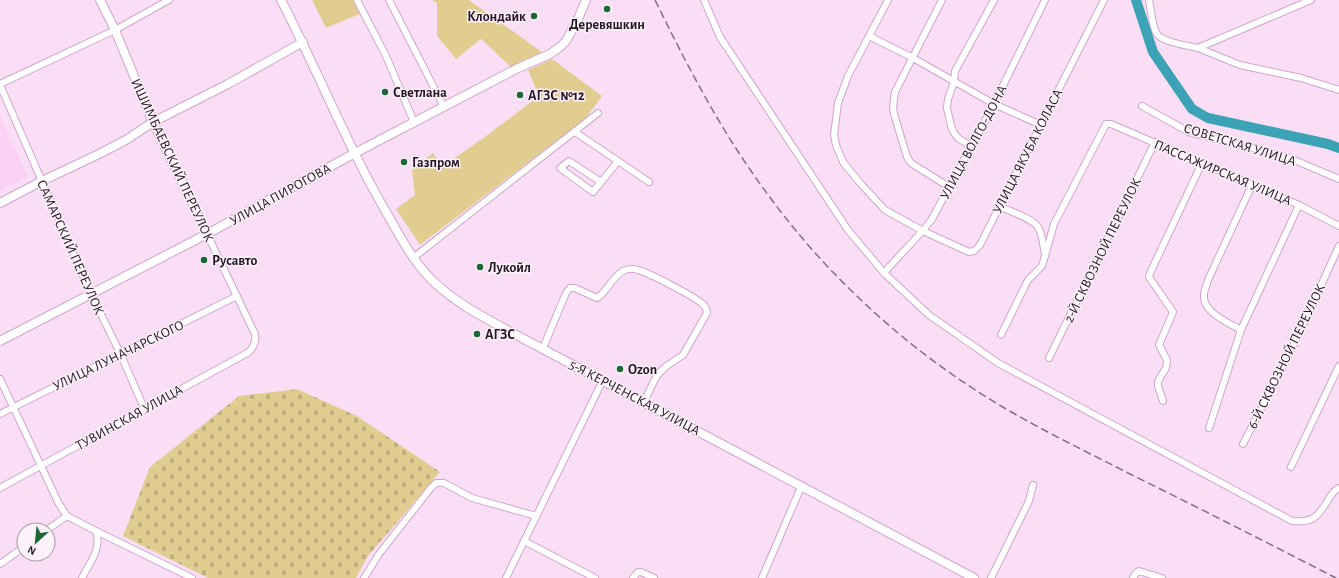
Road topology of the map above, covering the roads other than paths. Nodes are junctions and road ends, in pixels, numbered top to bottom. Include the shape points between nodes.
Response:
1 (100, 0) edge
2 (168, 0) edge
3 (281, 0) edge
4 (357, 0) edge
5 (389, 0) edge
6 (586, 0) edge
7 (704, 0) edge
8 (888, 0) edge
9 (942, 0) edge
10 (994, 0) edge
11 (1045, 0) edge
12 (1104, 0) edge
13 (1149, 0) edge
14 (1311, 0) edge
15 (115, 30) junction
16 (869, 36) junction
17 (303, 42) junction
18 (1198, 48) junction
19 (913, 58) junction
20 (954, 82) junction
21 (0, 84) edge
22 (1339, 90) edge
23 (994, 104) junction
24 (1142, 106) dead end
25 (444, 107) junction
26 (598, 113) dead end
27 (153, 122) junction
28 (414, 122) junction
29 (1041, 125) junction
30 (575, 132) junction
31 (1155, 142) junction
32 (972, 147) junction
33 (355, 153) junction
34 (618, 161) junction
35 (1202, 162) junction
36 (1339, 178) edge
37 (42, 181) junction
38 (602, 182) junction
39 (649, 182) dead end
40 (1252, 185) junction
41 (949, 187) junction
42 (0, 204) edge
43 (1299, 205) junction
44 (999, 206) junction
45 (1339, 226) edge
46 (923, 231) junction
47 (208, 234) junction
48 (1339, 246) edge
49 (1045, 256) junction
50 (413, 258) junction
51 (884, 273) junction
52 (91, 294) junction
53 (237, 296) junction
54 (1241, 330) junction
55 (1001, 335) dead end
56 (0, 341) edge
57 (255, 342) joint
58 (544, 348) junction
59 (120, 353) junction
60 (1049, 358) dead end
61 (1339, 366) edge
62 (0, 379) edge
63 (603, 380) junction
64 (1163, 401) dead end
65 (644, 402) junction
66 (13, 407) junction
67 (144, 408) junction
68 (0, 414) edge
69 (1208, 428) dead end
70 (1243, 444) dead end
71 (40, 466) junction
72 (1291, 467) dead end
73 (1033, 485) dead end
74 (801, 487) junction
75 (0, 488) edge
76 (1339, 488) edge
77 (67, 516) junction
78 (536, 516) junction
79 (56, 524) edge
80 (96, 531) junction
81 (524, 541) junction
82 (16, 553) edge
83 (0, 564) edge
84 (82, 578) edge
85 (192, 578) edge
86 (364, 578) edge
87 (506, 578) edge
88 (595, 578) edge
89 (633, 578) edge
90 (654, 578) edge
91 (762, 578) edge
92 (974, 578) edge
93 (991, 578) edge
94 (1132, 578) edge
95 (1162, 578) edge

1 - 15 main road, ИШИМБАЕВСКИЙ ПЕРЕУЛОК
2 - 15 street
3 - 17 main road, 5-Я КЕРЧЕНСКАЯ УЛИЦА
4 - 28 street via 386,56
5 - 25 street
6 - 25 main road, УЛИЦА ПИРОГОВА via 571,32 560,47
7 - 51 street via 720,37 848,230
8 - 16 street
9 - 19 street
10 - 20 street via 955,71
11 - 23 street, УЛИЦА ВОЛГО-ДОНА
12 - 29 street, УЛИЦА ЯКУБА КОЛАСА
13 - 18 street via 1158,36
14 - 18 street
15 - 21 street
15 - 27 main road, ИШИМБАЕВСКИЙ ПЕРЕУЛОК
16 - 19 street
16 - 46 street via 842,89 834,135 836,145 843,162 885,210
17 - 27 main road
17 - 33 main road, 5-Я КЕРЧЕНСКАЯ УЛИЦА
18 - 22 street via 1240,65 1301,78
19 - 20 street
19 - 41 street via 895,92 894,114 911,163
20 - 23 street
20 - 32 street via 947,104 951,126 958,138
21 - 37 street, САМАРСКИЙ ПЕРЕУЛОК
23 - 29 street
23 - 32 street, УЛИЦА ВОЛГО-ДОНА
24 - 36 street, СОВЕТСКАЯ УЛИЦА via 1189,132 1287,157
25 - 28 main road, УЛИЦА ПИРОГОВА
26 - 30 street
27 - 37 main road via 126,140
27 - 47 main road, ИШИМБАЕВСКИЙ ПЕРЕУЛОК
28 - 33 main road, УЛИЦА ПИРОГОВА
29 - 44 street, УЛИЦА ЯКУБА КОЛАСА
30 - 34 street
30 - 50 street
31 - 35 street, ПАССАЖИРСКАЯ УЛИЦА
31 - 49 street, ПАССАЖИРСКАЯ УЛИЦА via 1106,124 1054,224
31 - 60 street, 2-Й СКВОЗНОЙ ПЕРЕУЛОК
32 - 41 street, УЛИЦА ВОЛГО-ДОНА
33 - 47 main road, УЛИЦА ПИРОГОВА
33 - 50 main road, 5-Я КЕРЧЕНСКАЯ УЛИЦА via 372,189
34 - 38 street
34 - 39 street
35 - 40 street, ПАССАЖИРСКАЯ УЛИЦА
35 - 64 street via 1150,271 1149,278 1173,312 1159,345 1167,360 1166,368 1158,381
37 - 42 main road
37 - 52 street, САМАРСКИЙ ПЕРЕУЛОК
38 - 38 street via 593,192 560,168 569,160
40 - 43 street, ПАССАЖИРСКАЯ УЛИЦА
40 - 54 street via 1208,280 1204,295 1206,306 1214,314
41 - 46 street, УЛИЦА ВОЛГО-ДОНА
43 - 45 street, ПАССАЖИРСКАЯ УЛИЦА
43 - 54 street
44 - 46 street, УЛИЦА ЯКУБА КОЛАСА via 974,251 969,252
44 - 49 street via 1033,222 1041,233
46 - 51 street, УЛИЦА ВОЛГО-ДОНА
47 - 52 main road, УЛИЦА ПИРОГОВА
47 - 53 street, ИШИМБАЕВСКИЙ ПЕРЕУЛОК
48 - 70 street, 6-Й СКВОЗНОЙ ПЕРЕУЛОК via 1298,336
49 - 55 street via 1042,266 1028,280
50 - 58 main road, 5-Я КЕРЧЕНСКАЯ УЛИЦА via 433,281 457,301
51 - 76 street via 929,315 998,363 1292,521 1309,521 1316,517
52 - 56 main road, УЛИЦА ПИРОГОВА
52 - 59 street, САМАРСКИЙ ПЕРЕУЛОК
53 - 57 street, ИШИМБАЕВСКИЙ ПЕРЕУЛОК via 255,334
53 - 59 street, УЛИЦА ЛУНАЧАРСКОГО
54 - 69 street
57 - 67 street, ТУВИНСКАЯ УЛИЦА via 249,352
58 - 63 main road, 5-Я КЕРЧЕНСКАЯ УЛИЦА
58 - 65 street via 570,288 597,298 622,272 630,269 641,271 673,286 703,304 707,313 686,351 680,359 665,367 656,377
59 - 66 street, УЛИЦА ЛУНАЧАРСКОГО
59 - 67 street, САМАРСКИЙ ПЕРЕУЛОК
61 - 72 street
62 - 66 street
63 - 65 main road, 5-Я КЕРЧЕНСКАЯ УЛИЦА
63 - 78 street
65 - 74 main road, 5-Я КЕРЧЕНСКАЯ УЛИЦА
66 - 68 street, УЛИЦА ЛУНАЧАРСКОГО
66 - 71 street
67 - 71 street, ТУВИНСКАЯ УЛИЦА
71 - 75 street, ТУВИНСКАЯ УЛИЦА
71 - 77 street
73 - 93 street via 1029,501
74 - 91 street
74 - 92 main road, 5-Я КЕРЧЕНСКАЯ УЛИЦА
77 - 79 street
77 - 80 street
78 - 81 street
78 - 86 street via 472,498 444,484 436,483 378,554
80 - 84 street via 97,550
80 - 85 street
81 - 87 street
81 - 88 street
82 - 83 street
89 - 90 street via 638,572
94 - 95 street via 1139,571

